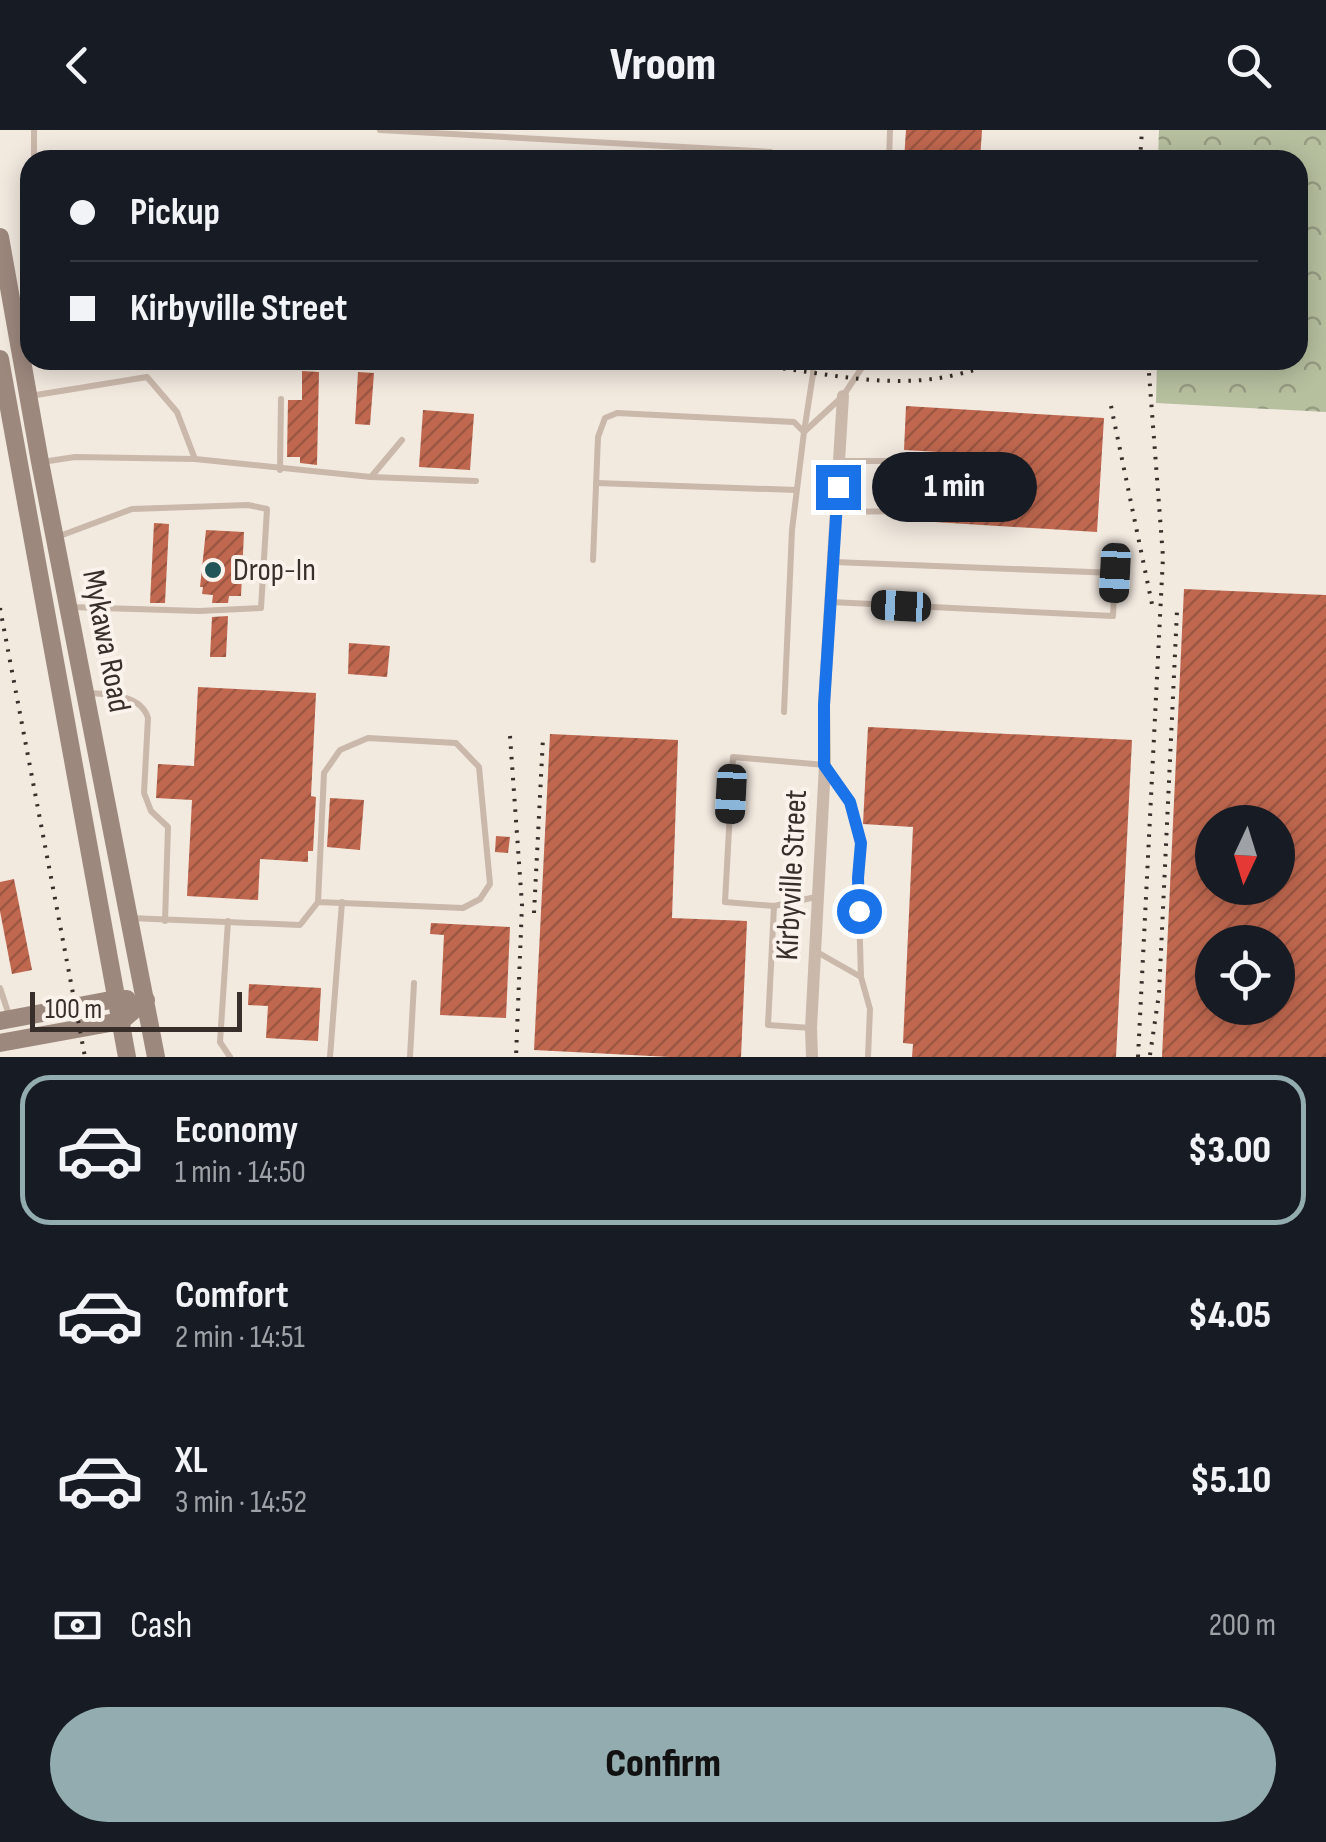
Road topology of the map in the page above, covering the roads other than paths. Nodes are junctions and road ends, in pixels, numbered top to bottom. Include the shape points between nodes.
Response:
1 (380, 130) edge
2 (735, 150) edge
3 (0, 237) edge
4 (20, 347) edge
5 (0, 359) edge
6 (24, 370) edge
7 (813, 370) edge
8 (860, 370) edge
9 (29, 396) junction
10 (843, 396) junction
11 (281, 400) dead end
12 (804, 432) junction
13 (402, 440) dead end
14 (195, 460) junction
15 (839, 461) junction
16 (40, 462) junction
17 (20, 465) junction
18 (280, 470) junction
19 (370, 477) junction
20 (476, 481) dead end
21 (596, 482) junction
22 (796, 490) junction
23 (836, 512) junction
24 (56, 537) junction
25 (593, 560) dead end
26 (833, 562) junction
27 (830, 602) junction
28 (68, 607) junction
29 (94, 693) junction
30 (784, 712) dead end
31 (824, 765) junction
32 (818, 896) junction
33 (318, 902) junction
34 (342, 902) junction
35 (774, 906) junction
36 (128, 918) junction
37 (165, 921) junction
38 (228, 921) junction
39 (816, 952) junction
40 (861, 978) junction
41 (414, 983) dead end
42 (0, 988) edge
43 (116, 998) junction
44 (146, 1000) junction
45 (5, 1020) edge
46 (120, 1021) junction
47 (811, 1028) junction
48 (0, 1043) edge
49 (127, 1057) edge
50 (156, 1057) edge
51 (230, 1057) edge
52 (330, 1057) edge
53 (410, 1057) edge
54 (812, 1057) edge
55 (868, 1057) edge

1 - 2 lane
3 - 4 main road, Mykawa Road
5 - 17 main road, Mykawa Road
6 - 9 main road, Mykawa Road
7 - 12 lane
8 - 10 lane
9 - 14 lane via 147,377 177,412
9 - 16 main road, Mykawa Road
10 - 12 lane
10 - 15 street, Kirbyville Street
11 - 18 lane
12 - 21 lane via 794,422 617,412 606,418 598,438
12 - 22 lane
13 - 19 lane
14 - 16 lane
14 - 18 lane
15 - 23 street, Kirbyville Street
15 - 23 lane via 903,462 906,511
16 - 17 main road
16 - 24 main road, Mykawa Road
17 - 43 main road, Mykawa Road
18 - 19 lane
19 - 20 lane
21 - 22 lane
21 - 25 lane
22 - 30 lane
23 - 26 street, Kirbyville Street
24 - 28 main road, Mykawa Road
24 - 28 lane via 132,509 268,508 260,608
26 - 27 street, Kirbyville Street
26 - 27 lane via 1115,573 1114,616
27 - 31 street, Kirbyville Street
28 - 29 main road, Mykawa Road
29 - 36 main road, Mykawa Road
29 - 37 lane via 145,708 144,793 168,827
31 - 32 street, Kirbyville Street
31 - 35 lane via 733,757 724,902
31 - 40 lane via 850,802 861,843
32 - 35 lane
32 - 39 street, Kirbyville Street
33 - 34 lane
33 - 34 lane via 324,773 340,750 368,738 456,743 479,767 490,884 480,899 463,908
33 - 38 lane via 300,926
34 - 52 lane
35 - 47 lane via 768,1026
36 - 37 lane
36 - 44 main road, Mykawa Road
37 - 38 lane
38 - 51 lane via 220,1042
39 - 40 lane
39 - 47 street, Kirbyville Street
40 - 55 lane via 870,1009
41 - 53 lane
42 - 45 lane
43 - 44 main road
43 - 45 main road
43 - 46 main road, Mykawa Road
44 - 46 main road
44 - 50 main road, Mykawa Road
46 - 48 main road
46 - 49 main road, Mykawa Road
47 - 54 street, Kirbyville Street

